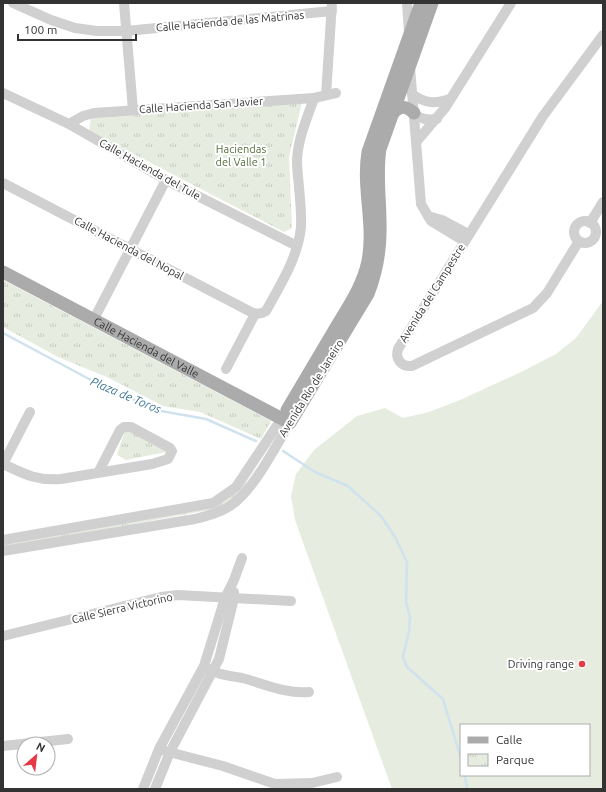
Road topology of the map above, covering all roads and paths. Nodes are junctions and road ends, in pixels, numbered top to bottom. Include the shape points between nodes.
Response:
1 (13, 3) edge
2 (124, 3) edge
3 (407, 3) edge
4 (421, 3) edge
5 (432, 3) edge
6 (509, 4) edge
7 (332, 7) edge
8 (126, 31) junction
9 (603, 35) edge
10 (409, 36) junction
11 (410, 65) junction
12 (3, 93) edge
13 (412, 94) junction
14 (314, 98) junction
15 (450, 99) junction
16 (133, 110) junction
17 (393, 113) junction
18 (414, 113) junction
19 (437, 119) junction
20 (69, 124) junction
21 (417, 141) junction
22 (166, 180) junction
23 (3, 183) edge
24 (603, 202) edge
25 (590, 223) junction
26 (466, 238) junction
27 (579, 241) junction
28 (297, 246) junction
29 (130, 249) junction
30 (3, 272) edge
31 (255, 314) junction
32 (94, 319) junction
33 (226, 369) dead end
34 (30, 412) dead end
35 (286, 420) junction
36 (3, 464) edge
37 (98, 473) junction
38 (3, 540) edge
39 (3, 551) edge
40 (242, 558) dead end
41 (230, 598) junction
42 (290, 601) dead end
43 (3, 636) edge
44 (204, 666) junction
45 (214, 671) junction
46 (309, 692) dead end
47 (68, 740) dead end
48 (3, 746) edge
49 (159, 749) junction
50 (170, 752) junction
51 (337, 777) dead end
52 (143, 789) edge
53 (155, 789) edge

1 - 8 street, Calle Hacienda de las Matrinas via 75,28
2 - 8 street
3 - 10 street
4 - 10 main road, Avenida Río de Janeiro
5 - 11 main road, Avenida Río de Janeiro
6 - 15 street
7 - 8 street, Calle Hacienda de las Matrinas
7 - 14 street, Calle Hacienda San Javier via 331,94
8 - 16 street
9 - 26 street, Avenida del Campestre via 543,116
10 - 11 street
10 - 35 main road, Avenida Río de Janeiro via 367,159 365,178 370,213 370,249 365,273 355,296
11 - 13 street
11 - 17 main road, Avenida Río de Janeiro
12 - 20 street, Calle Hacienda del Tule
13 - 15 street via 421,101 431,103
13 - 18 street
14 - 16 street, Calle Hacienda San Javier
14 - 28 street via 297,161 301,227
15 - 19 street
16 - 20 street, Calle Hacienda San Javier via 89,114
17 - 18 main road via 402,107
17 - 35 main road, Avenida Río de Janeiro via 380,149 378,163 380,242 374,278 368,294
18 - 19 street via 427,120
18 - 21 street
19 - 21 street
20 - 22 street, Calle Hacienda del Tule
21 - 26 street via 421,204 428,216 442,220
22 - 28 street, Calle Hacienda del Tule
22 - 29 street
23 - 29 street, Calle Hacienda del Nopal
24 - 25 street
25 - 27 street via 584,221 576,226 575,236
25 - 27 street via 595,230 595,236 588,242
26 - 27 street, Avenida del Campestre via 398,349 396,354 402,364 412,366 533,308 547,293
28 - 31 street via 292,262 266,311
29 - 31 street, Calle Hacienda del Nopal
29 - 32 street
30 - 32 main road, Calle Hacienda del Valle
31 - 33 street
32 - 35 main road, Calle Hacienda del Valle
34 - 36 street
35 - 38 street, Avenida Río de Janeiro via 236,486 213,502
35 - 39 street, Avenida Río de Janeiro via 248,489 238,500 216,513 195,519
36 - 37 street via 42,480
37 - 37 street via 120,430 124,427 131,427 172,451 165,462
40 - 41 street
41 - 42 street, Calle Sierra Victorino
41 - 43 street, Calle Sierra Victorino via 161,596
41 - 44 street
41 - 45 street via 219,660
44 - 45 street
44 - 49 street
45 - 46 street via 221,675 294,693
45 - 50 street
47 - 48 street
49 - 50 street
49 - 52 street
50 - 51 street via 223,766 275,784 312,783
50 - 53 street

